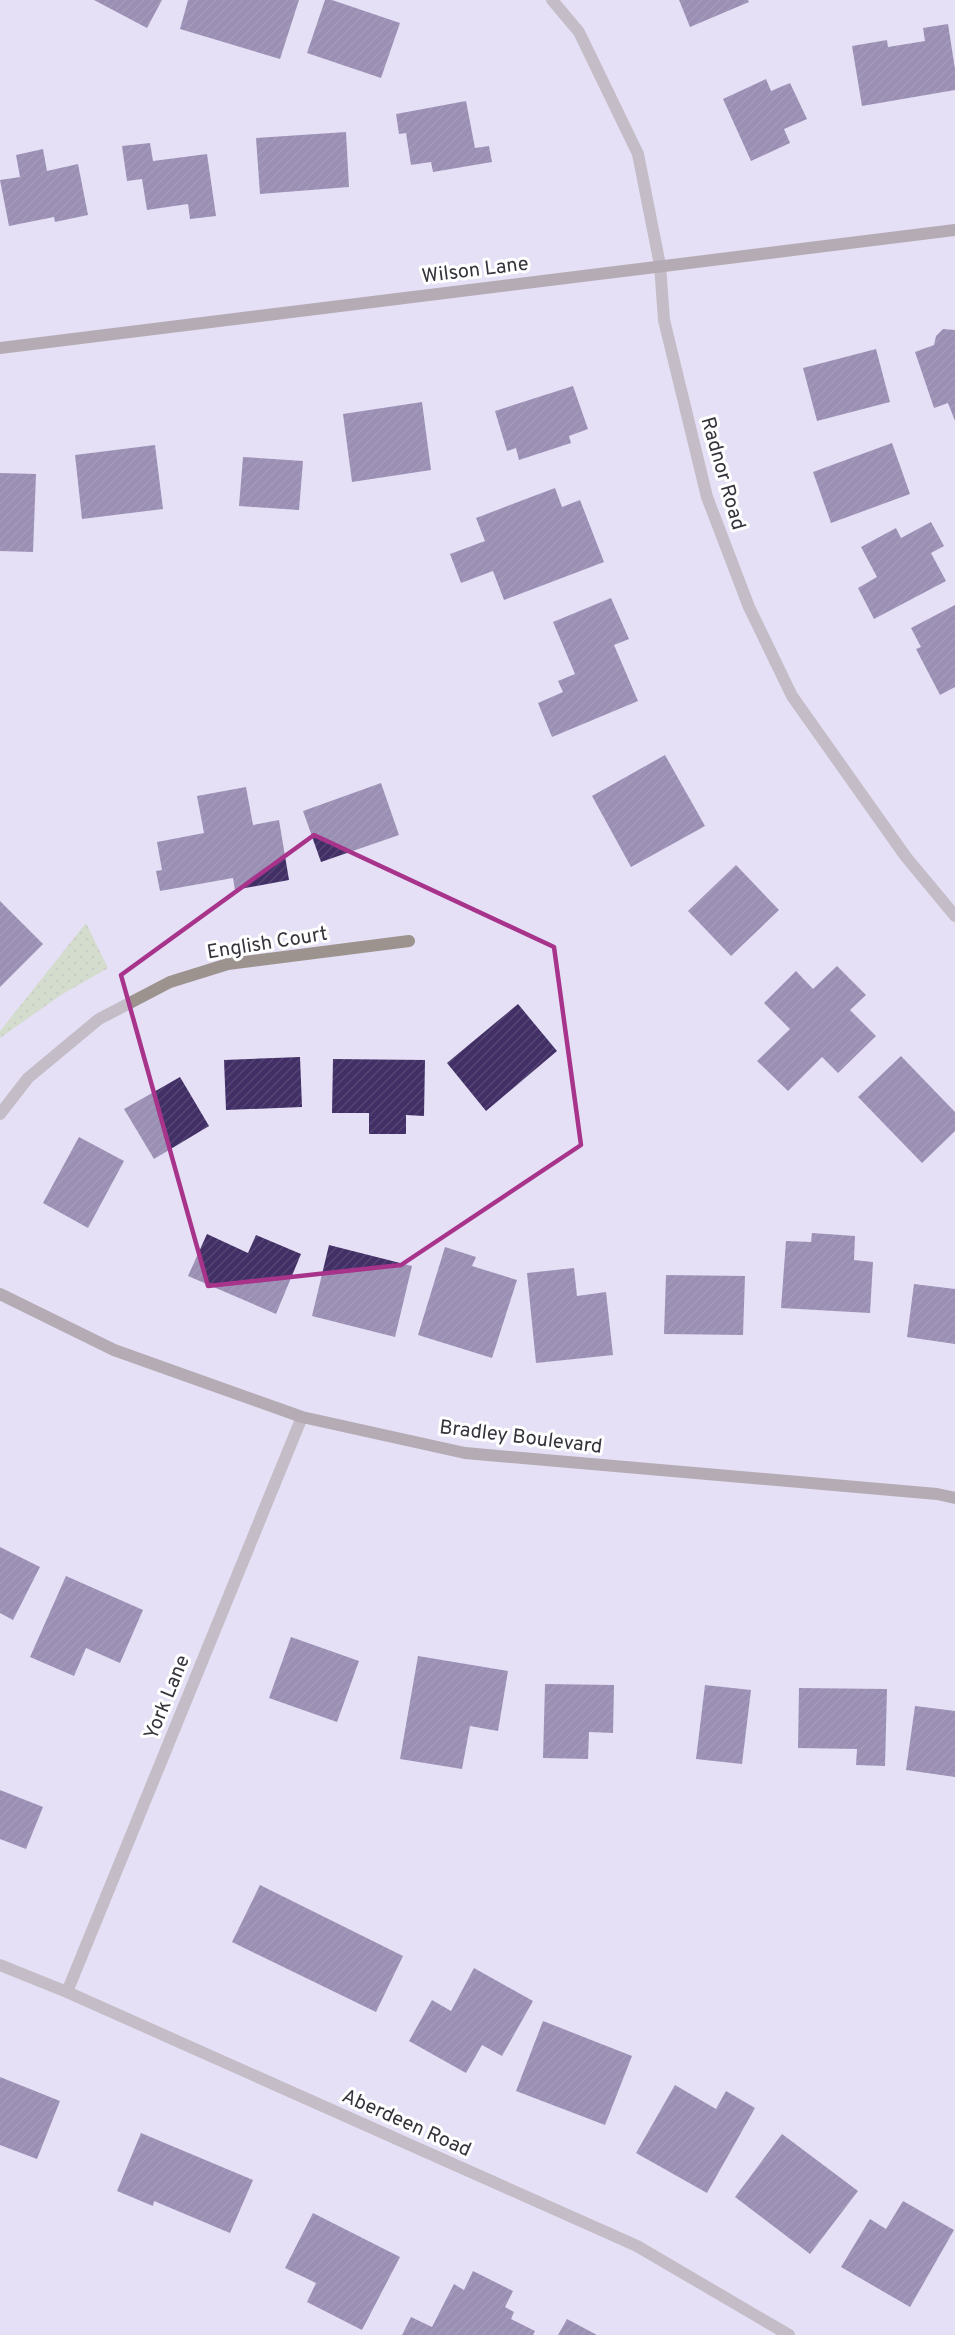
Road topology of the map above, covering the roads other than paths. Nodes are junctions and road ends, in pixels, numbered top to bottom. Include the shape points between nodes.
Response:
1 (552, 0) edge
2 (955, 230) edge
3 (660, 265) junction
4 (0, 348) edge
5 (955, 916) edge
6 (409, 941) dead end
7 (0, 1114) edge
8 (0, 1294) edge
9 (302, 1417) junction
10 (955, 1498) edge
11 (0, 1965) edge
12 (67, 1992) junction
13 (789, 2335) edge

1 - 3 street, Radnor Road via 579,32 638,154
2 - 3 main road, Wilson Lane
3 - 4 main road, Wilson Lane
3 - 5 street, Radnor Road via 664,320 707,497 749,607 792,696 906,857
6 - 7 street, English Court via 228,964 170,981 99,1019 28,1078
8 - 9 main road, Bradley Boulevard via 114,1350
9 - 10 main road, Bradley Boulevard via 465,1453
9 - 12 street, York Lane
11 - 12 street, Aberdeen Road
12 - 13 street, Aberdeen Road via 637,2246

